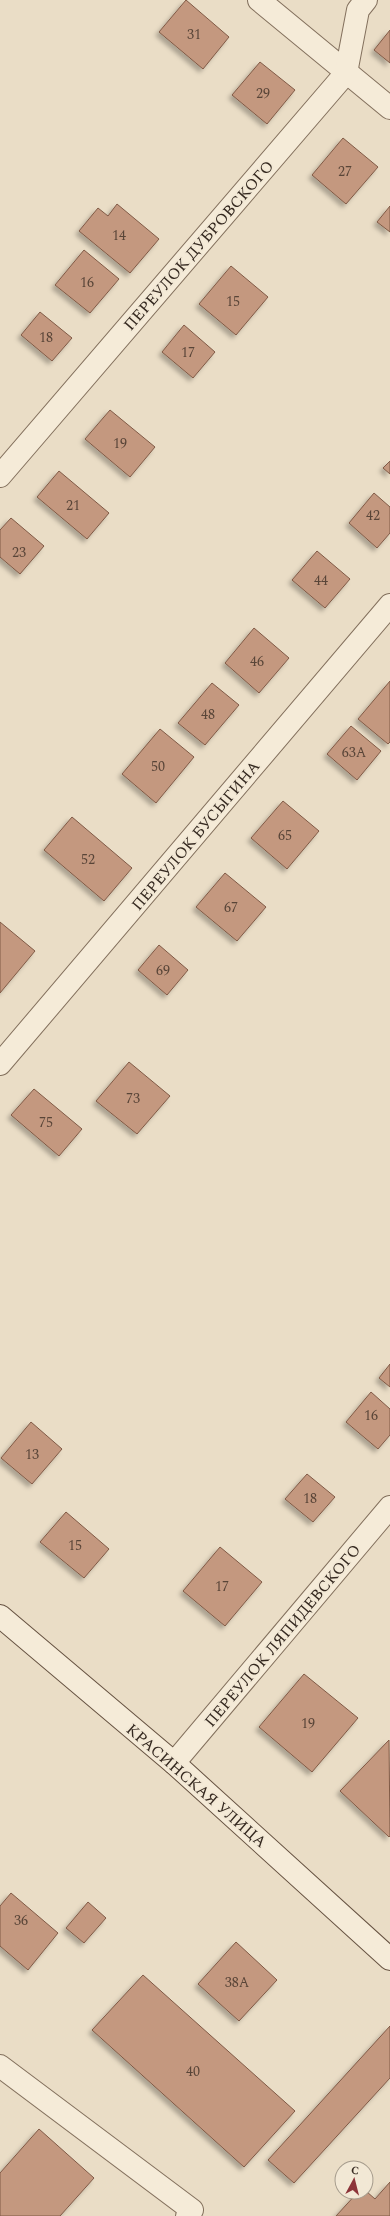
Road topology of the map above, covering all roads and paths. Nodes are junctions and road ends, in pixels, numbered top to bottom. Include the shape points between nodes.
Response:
1 (259, 0) edge
2 (366, 0) edge
3 (346, 73) junction
4 (390, 108) edge
5 (0, 476) edge
6 (390, 605) edge
7 (0, 1064) edge
8 (390, 1508) edge
9 (0, 1616) edge
10 (174, 1763) junction
11 (390, 1959) edge
12 (0, 2066) edge
13 (187, 2216) edge

1 - 3 street
2 - 3 street, ПЕРЕУЛОК ДУБРОВСКОГО via 358,10
3 - 4 street
3 - 5 street, ПЕРЕУЛОК ДУБРОВСКОГО
6 - 7 street, ПЕРЕУЛОК БУСЫГИНА
8 - 10 street, ПЕРЕУЛОК ЛЯПИДЕВСКОГО
9 - 10 street, КРАСИНСКАЯ УЛИЦА
10 - 11 street, КРАСИНСКАЯ УЛИЦА
12 - 13 street via 192,2210

